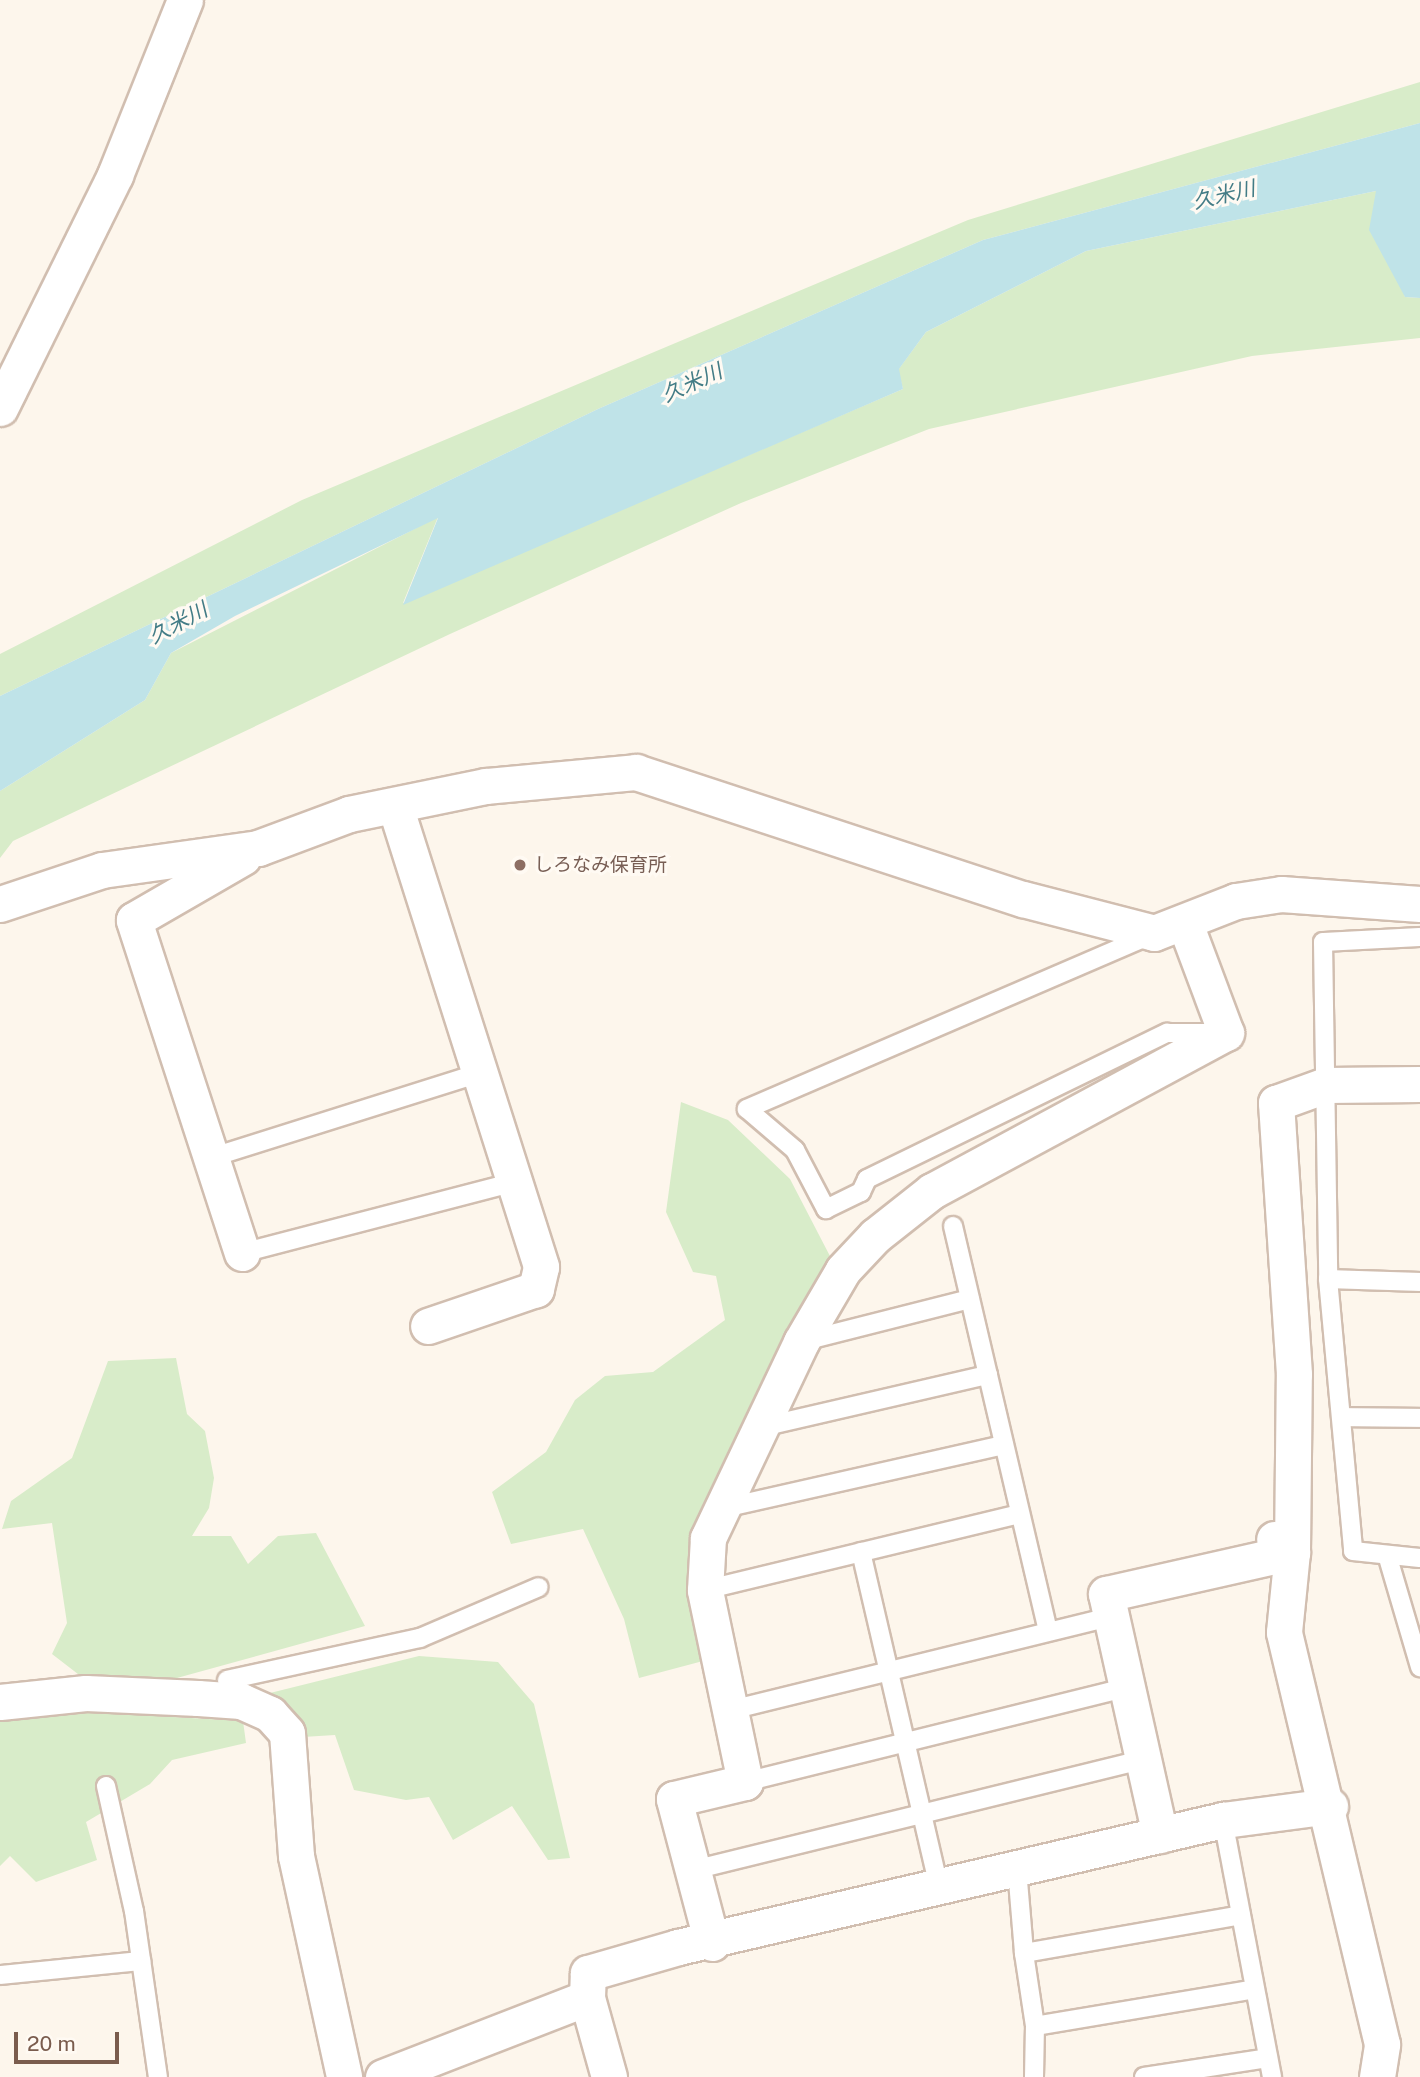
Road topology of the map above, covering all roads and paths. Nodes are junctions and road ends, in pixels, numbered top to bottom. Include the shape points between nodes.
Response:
1 (185, 0) edge
2 (0, 408) edge
3 (396, 809) junction
4 (258, 848) junction
5 (0, 904) edge
6 (1420, 904) edge
7 (1170, 929) junction
8 (1420, 937) edge
9 (1226, 1033) junction
10 (480, 1073) junction
11 (1420, 1084) edge
12 (1326, 1086) junction
13 (213, 1157) junction
14 (514, 1182) junction
15 (953, 1226) dead end
16 (242, 1253) joint
17 (1328, 1279) junction
18 (1420, 1283) edge
19 (970, 1299) junction
20 (428, 1326) dead end
21 (801, 1342) junction
22 (988, 1375) junction
23 (1342, 1417) junction
24 (1420, 1418) edge
25 (762, 1427) junction
26 (1004, 1445) junction
27 (724, 1508) junction
28 (1019, 1514) junction
29 (1281, 1545) junction
30 (861, 1552) junction
31 (1388, 1558) junction
32 (1420, 1558) edge
33 (539, 1587) dead end
34 (705, 1590) junction
35 (1111, 1617) junction
36 (1048, 1631) junction
37 (1420, 1667) edge
38 (889, 1671) junction
39 (227, 1680) dead end
40 (1126, 1688) junction
41 (0, 1702) edge
42 (727, 1710) junction
43 (906, 1743) junction
44 (1141, 1760) junction
45 (745, 1782) junction
46 (106, 1786) dead end
47 (1330, 1806) junction
48 (922, 1814) junction
49 (1223, 1820) junction
50 (1160, 1835) junction
51 (1017, 1869) junction
52 (693, 1870) junction
53 (939, 1888) junction
54 (1241, 1916) junction
55 (712, 1943) junction
56 (1024, 1953) junction
57 (141, 1961) junction
58 (0, 1975) edge
59 (1255, 1989) junction
60 (587, 1998) junction
61 (1035, 2026) junction
62 (1268, 2058) junction
63 (158, 2077) edge
64 (344, 2077) edge
65 (383, 2077) edge
66 (609, 2077) edge
67 (1034, 2077) edge
68 (1144, 2077) edge
69 (1272, 2077) edge
70 (1377, 2077) edge

1 - 2 street via 115,175
3 - 4 street via 349,814
3 - 7 street via 485,786 636,772 1023,899
3 - 10 street
4 - 5 street via 102,870
4 - 13 street via 134,920
6 - 7 street via 1281,894 1236,901
7 - 9 street
7 - 9 lane via 747,1109 795,1150 826,1209 861,1192 867,1179 1167,1034
8 - 12 lane via 1323,942
9 - 21 street via 932,1191 843,1270
10 - 13 lane
10 - 14 street
11 - 12 street
12 - 17 lane
12 - 29 street via 1276,1103 1294,1374
13 - 16 street
14 - 16 lane
14 - 20 street via 541,1267 536,1289
15 - 19 lane
17 - 18 lane
17 - 23 lane
19 - 21 lane
19 - 22 lane
21 - 25 street
22 - 25 lane
22 - 26 lane
23 - 24 lane
23 - 31 lane via 1353,1551
25 - 27 street
26 - 27 lane
26 - 28 lane
27 - 34 street via 708,1538
28 - 30 lane
28 - 36 lane
29 - 35 street via 1107,1594
29 - 47 street via 1284,1632
30 - 34 lane
30 - 38 lane
31 - 32 lane
31 - 37 lane
33 - 39 lane via 420,1638
34 - 42 street
35 - 36 lane
35 - 40 street
36 - 38 lane
38 - 42 lane
38 - 43 lane
40 - 43 lane
40 - 44 street
41 - 64 street via 86,1693 241,1701 270,1714 287,1733 296,1856
42 - 45 street
43 - 45 lane
43 - 48 lane
44 - 48 lane
44 - 50 street
45 - 52 street via 674,1799
46 - 57 lane
47 - 49 street
47 - 70 street via 1382,2044
48 - 52 lane
48 - 53 lane
49 - 50 street
49 - 54 lane
50 - 51 street
51 - 53 street
51 - 56 lane
52 - 55 street
53 - 55 street
54 - 56 lane
54 - 59 lane
55 - 60 street via 588,1973
56 - 61 lane
57 - 58 lane
57 - 63 lane
59 - 61 lane
59 - 62 lane
60 - 65 street
60 - 66 street
61 - 67 lane
62 - 68 lane
62 - 69 lane

